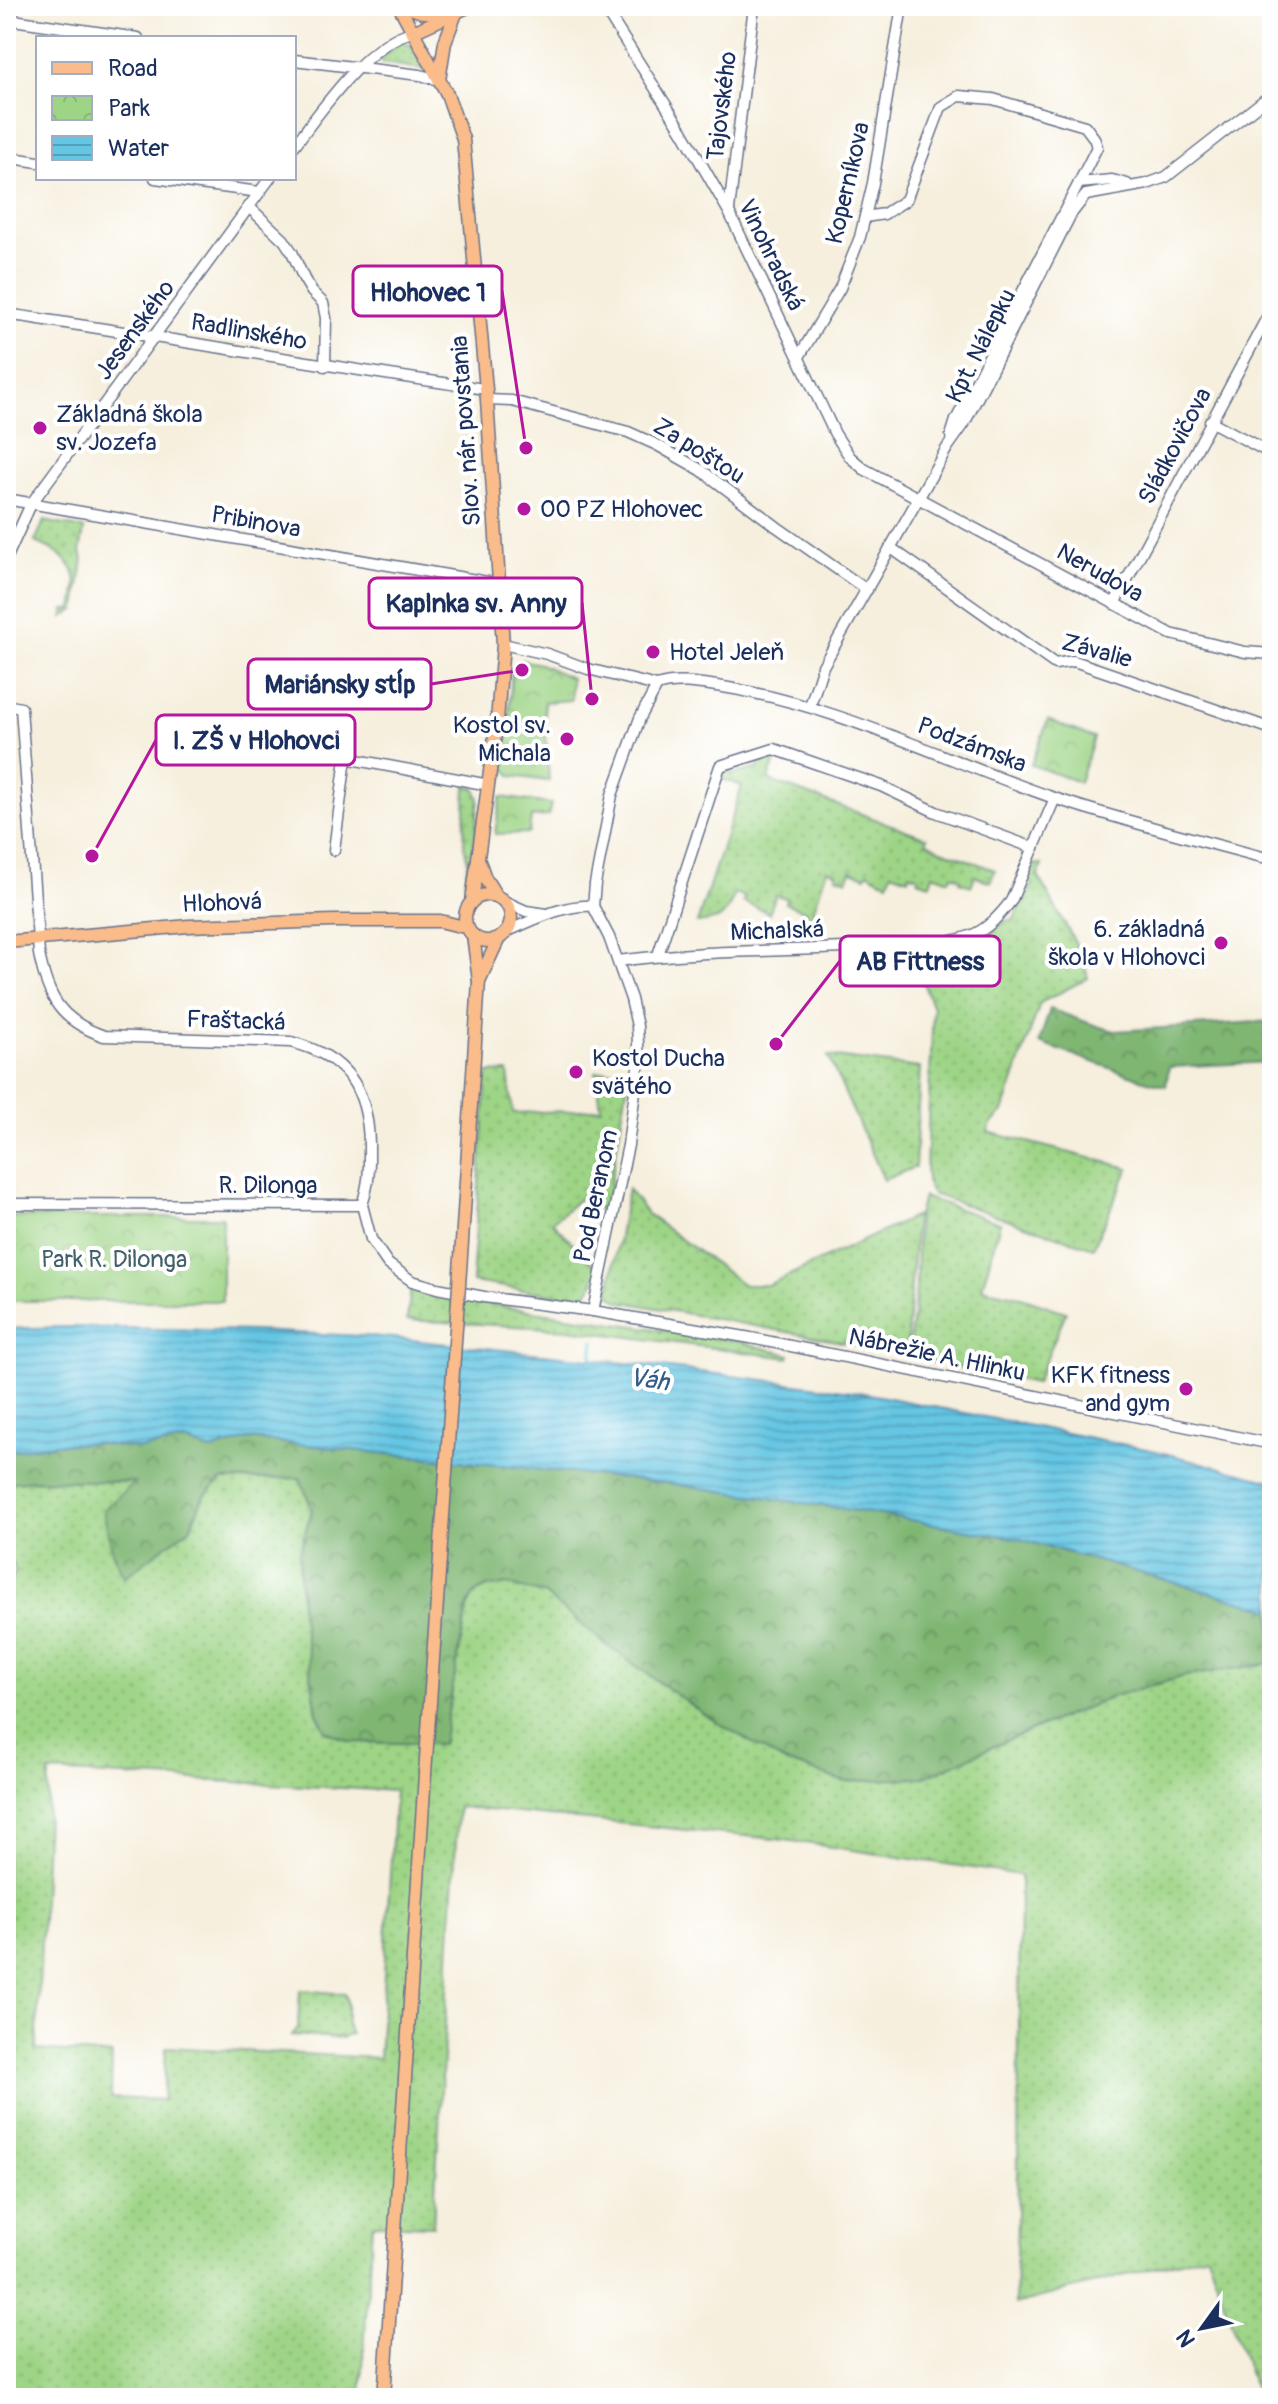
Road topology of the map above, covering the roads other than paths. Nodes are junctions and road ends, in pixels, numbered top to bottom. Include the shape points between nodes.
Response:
1 (402, 6) edge
2 (470, 6) edge
3 (603, 6) edge
4 (754, 6) edge
5 (902, 6) edge
6 (456, 13) junction
7 (6, 19) edge
8 (413, 32) junction
9 (124, 36) edge
10 (296, 60) edge
11 (357, 69) junction
12 (439, 80) junction
13 (1272, 94) edge
14 (296, 143) edge
15 (6, 157) edge
16 (36, 162) edge
17 (182, 180) edge
18 (268, 180) edge
19 (1079, 183) junction
20 (1132, 185) junction
21 (259, 192) junction
22 (249, 207) junction
23 (729, 212) junction
24 (865, 217) junction
25 (1272, 308) edge
26 (6, 314) edge
27 (156, 336) junction
28 (799, 357) junction
29 (325, 366) junction
30 (486, 394) junction
31 (1210, 421) junction
32 (947, 448) junction
33 (1272, 454) edge
34 (920, 498) junction
35 (6, 499) edge
36 (31, 504) junction
37 (891, 548) junction
38 (6, 559) edge
39 (499, 584) junction
40 (867, 590) junction
41 (1114, 604) junction
42 (503, 644) junction
43 (1272, 654) edge
44 (657, 686) junction
45 (6, 705) edge
46 (810, 706) junction
47 (1272, 729) edge
48 (489, 785) junction
49 (1055, 798) junction
50 (1034, 848) junction
51 (334, 850) dead end
52 (1272, 856) edge
53 (479, 861) junction
54 (501, 899) junction
55 (469, 906) junction
56 (593, 906) junction
57 (549, 915) junction
58 (440, 921) junction
59 (470, 931) junction
60 (503, 935) junction
61 (37, 938) junction
62 (6, 942) edge
63 (658, 955) junction
64 (618, 961) junction
65 (479, 981) junction
66 (6, 1204) edge
67 (362, 1205) junction
68 (593, 1311) junction
69 (1272, 1444) edge
70 (384, 2398) edge

1 - 6 main road
1 - 8 main road, Slov. nár. povstania
2 - 6 main road
3 - 23 street, Vinohradská
4 - 23 street, Tajovského
5 - 24 street, Koperníkova
6 - 8 main road
6 - 12 main road
7 - 9 street
8 - 11 street via 398,35
8 - 12 main road, Slov. nár. povstania
10 - 11 street
11 - 12 street
11 - 14 street
12 - 30 main road, Slov. nár. povstania via 465,150
13 - 20 street, Kpt. Nálepku via 1166,177
15 - 16 street
17 - 21 street
18 - 21 street, Jesenského
19 - 20 street via 1112,180
19 - 24 street via 1097,147 1085,126 993,99 959,96 941,107 906,200 884,214
19 - 32 street via 956,420
20 - 32 street, Kpt. Nálepku via 1086,195 1071,214
21 - 22 street, Jesenského
22 - 27 street, Jesenského
22 - 29 street via 284,240 323,303
23 - 28 street, Vinohradská
24 - 28 street, Koperníkova via 840,288
25 - 31 street, Sládkovičova
26 - 27 street, Radlinského
27 - 29 street, Radlinského
27 - 36 street, Jesenského
28 - 34 street, Vinohradská via 850,457
29 - 30 street, Radlinského
30 - 39 main road, Slov. nár. povstania
30 - 40 street, Za poštou via 628,432 657,445 701,470
31 - 33 street
31 - 41 street, Sládkovičova
32 - 34 street, Kpt. Nálepku
34 - 37 street, Kpt. Nálepku
34 - 41 street, Nerudova
35 - 36 street, Pribinova
36 - 38 street, Jesenského
36 - 39 street, Pribinova
37 - 40 street, Kpt. Nálepku
37 - 47 street, Závalie via 1055,664 1074,661
39 - 42 main road, Slov. nár. povstania
40 - 46 street, Kpt. Nálepku via 823,666
41 - 43 street, Nerudova via 1171,634
42 - 44 street, Podzámska
42 - 48 main road, Slov. nár. povstania
44 - 46 street, Podzámska via 702,684
44 - 56 street via 612,795
45 - 61 street, Fraštacká via 21,708
46 - 49 street, Podzámska
48 - 51 street via 346,758
48 - 53 main road, Slov. nár. povstania
49 - 50 street, Michalská
49 - 52 street, Podzámska
50 - 63 street, Michalská via 1011,901 972,936 823,950
50 - 63 street via 774,749 720,766
53 - 54 main road
53 - 55 main road, Slov. nár. povstania
54 - 55 main road via 483,895
54 - 57 street
54 - 60 main road via 511,913
55 - 58 main road, Hlohová
55 - 59 main road via 465,921
56 - 57 street
56 - 64 street, Pod Beranom
57 - 60 street
58 - 59 main road, Hlohová
58 - 61 main road, Hlohová via 189,926
59 - 60 main road via 486,941
59 - 65 main road
60 - 65 main road
61 - 62 main road, Hlohová
61 - 67 street, Fraštacká via 48,988 68,1018 83,1029 104,1036 291,1042 337,1063 359,1089 369,1121 370,1182
63 - 64 street, Michalská
64 - 68 street, Pod Beranom via 637,1026 639,1060 628,1145
65 - 70 main road, bridge
66 - 67 street, R. Dilonga
67 - 68 street, Nábrežie A. Hlinku via 371,1239 388,1264 412,1281 484,1297
68 - 69 street, Nábrežie A. Hlinku via 841,1355

